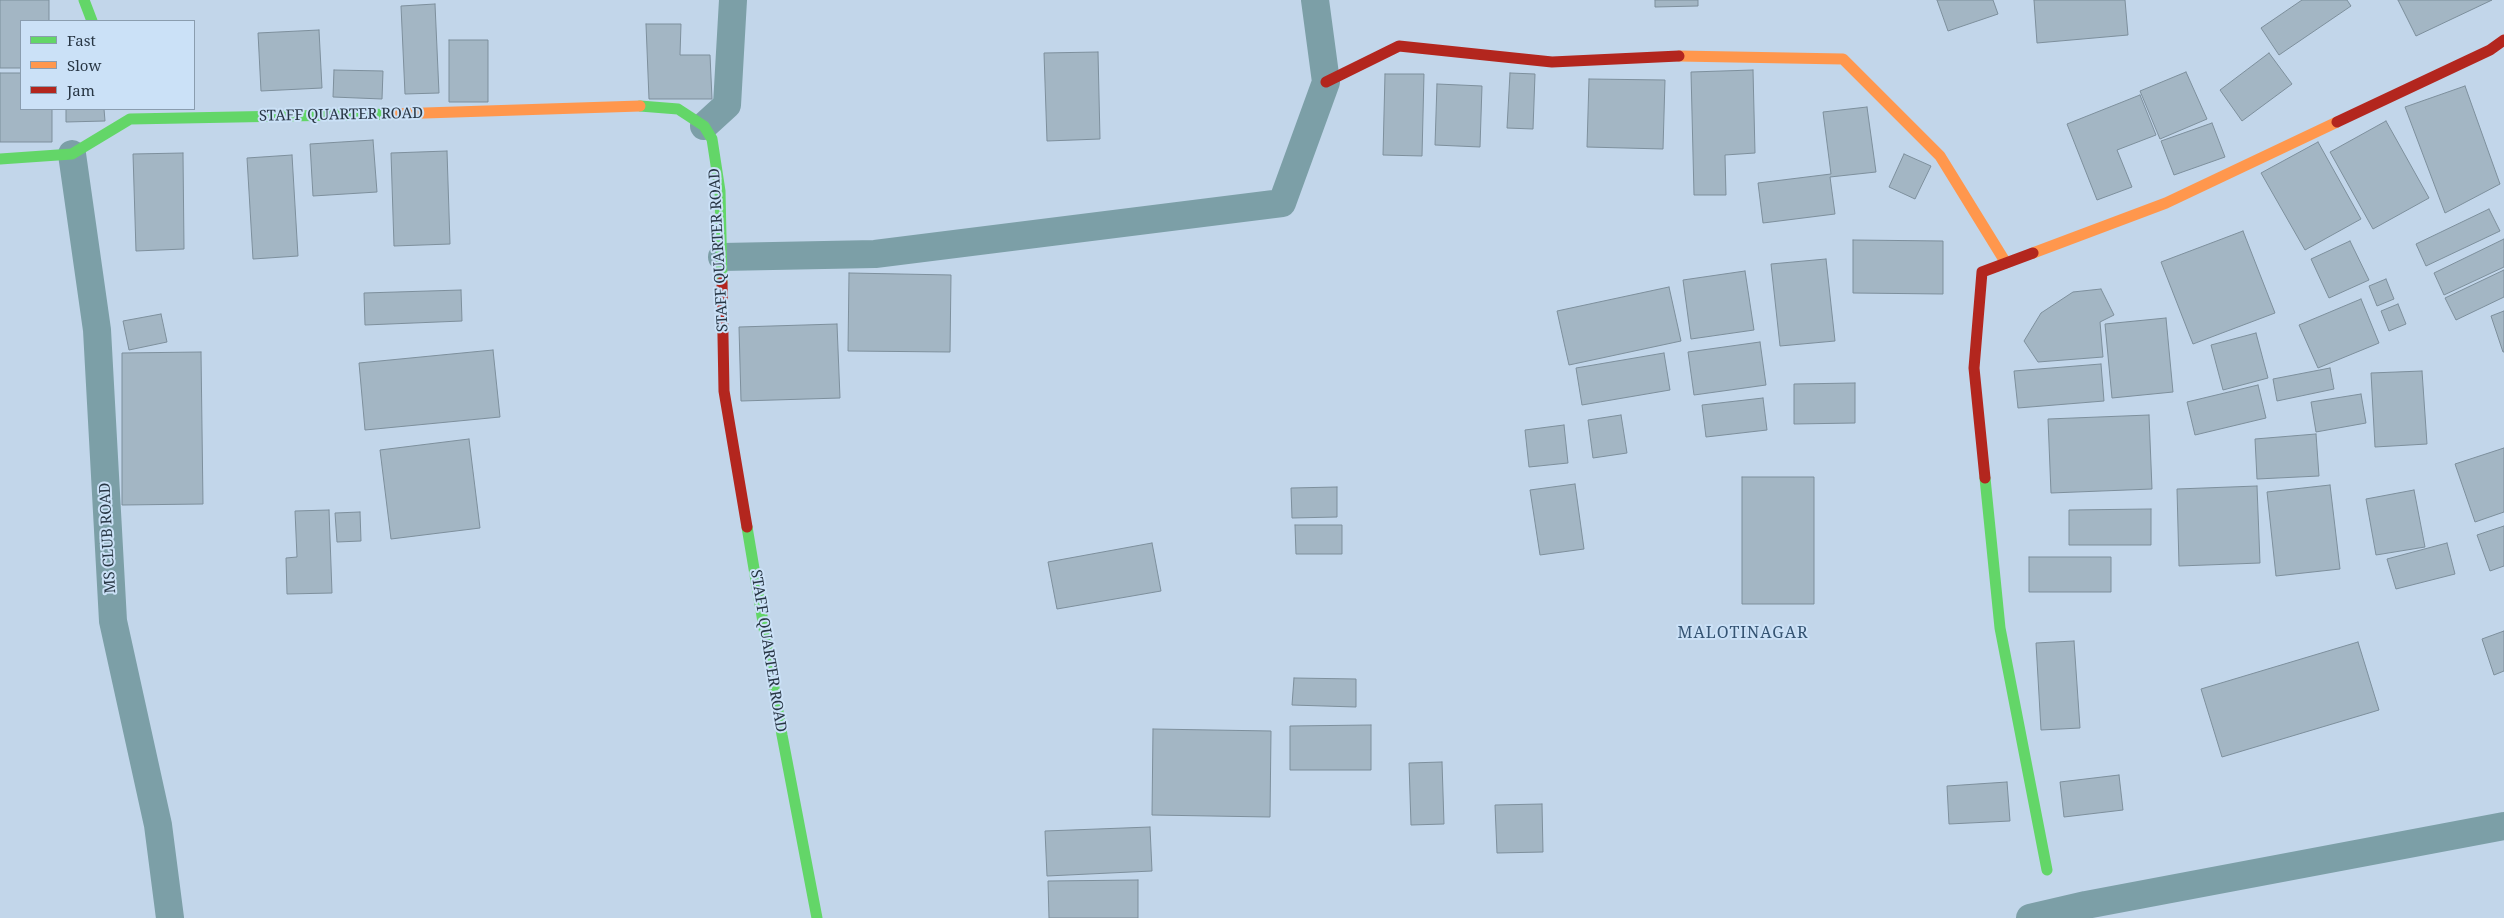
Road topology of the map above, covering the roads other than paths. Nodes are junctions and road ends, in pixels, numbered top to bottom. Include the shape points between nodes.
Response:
1 (84, 0) edge
2 (733, 0) edge
3 (1315, 0) edge
4 (92, 20) edge
5 (2504, 40) edge
6 (1326, 82) junction
7 (128, 114) edge
8 (704, 126) junction
9 (72, 154) junction
10 (0, 159) edge
11 (722, 257) junction
12 (2006, 263) junction
13 (2504, 826) edge
14 (2047, 870) dead end
15 (170, 918) edge
16 (817, 918) edge
17 (2030, 918) edge

1 - 4 street
2 - 8 street via 727,105
3 - 6 street
5 - 12 street via 2490,50 2166,203
6 - 11 street via 1282,203 875,254
6 - 12 street via 1398,46 1552,62 1689,56 1843,59 1940,156
7 - 8 street, STAFF QUARTER ROAD via 419,114 653,106 678,109
7 - 9 street
8 - 11 street, STAFF QUARTER ROAD via 712,139 719,183
9 - 10 street
9 - 15 street, MS CLUB ROAD via 97,330 113,621 158,825
11 - 16 street, STAFF QUARTER ROAD via 724,391 782,735
12 - 14 street via 1982,272 1974,368 2000,628
13 - 17 street

